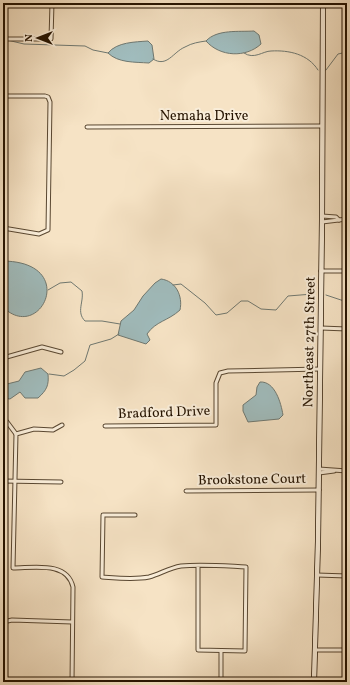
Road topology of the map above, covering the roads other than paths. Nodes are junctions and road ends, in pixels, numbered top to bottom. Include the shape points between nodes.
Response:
1 (52, 3) edge
2 (323, 3) edge
3 (3, 39) edge
4 (3, 96) edge
5 (322, 126) junction
6 (87, 127) dead end
7 (322, 219) junction
8 (347, 220) edge
9 (3, 228) edge
10 (322, 271) junction
11 (347, 271) edge
12 (321, 328) junction
13 (347, 328) edge
14 (61, 352) dead end
15 (3, 358) edge
16 (320, 370) junction
17 (3, 421) edge
18 (62, 425) dead end
19 (105, 426) dead end
20 (16, 434) junction
21 (319, 471) junction
22 (347, 471) edge
23 (3, 481) edge
24 (15, 481) junction
25 (61, 482) dead end
26 (319, 490) junction
27 (186, 492) dead end
28 (135, 515) dead end
29 (198, 566) junction
30 (317, 575) junction
31 (347, 576) edge
32 (3, 622) edge
33 (72, 622) junction
34 (315, 650) junction
35 (347, 650) edge
36 (221, 651) junction
37 (72, 682) edge
38 (221, 682) edge
39 (314, 682) edge

1 - 3 street via 51,38
2 - 5 street, Northeast 27th Street
4 - 9 street via 45,96 50,102 48,230 39,234
5 - 6 street, Nemaha Drive
5 - 7 street, Northeast 27th Street
7 - 8 street
7 - 10 street, Northeast 27th Street
10 - 11 street
10 - 12 street, Northeast 27th Street
12 - 13 street
12 - 16 street, Northeast 27th Street
14 - 15 street via 42,347
16 - 19 street, Bradford Drive via 220,373 216,383 216,425
16 - 21 street, Northeast 27th Street
17 - 20 street via 7,422
18 - 20 street via 53,430 34,429
20 - 24 street
21 - 22 street
21 - 26 street, Northeast 27th Street
23 - 24 street
24 - 25 street
24 - 33 street via 13,568 57,569 67,574 73,587
26 - 27 street, Brookstone Court
26 - 30 street, Northeast 27th Street
28 - 29 street via 103,515 102,577 145,577 172,568
29 - 36 street via 198,650
29 - 36 street via 246,567 245,651
30 - 31 street
30 - 34 street, Northeast 27th Street
32 - 33 street
33 - 37 street
34 - 35 street
34 - 39 street, Northeast 27th Street
36 - 38 street

